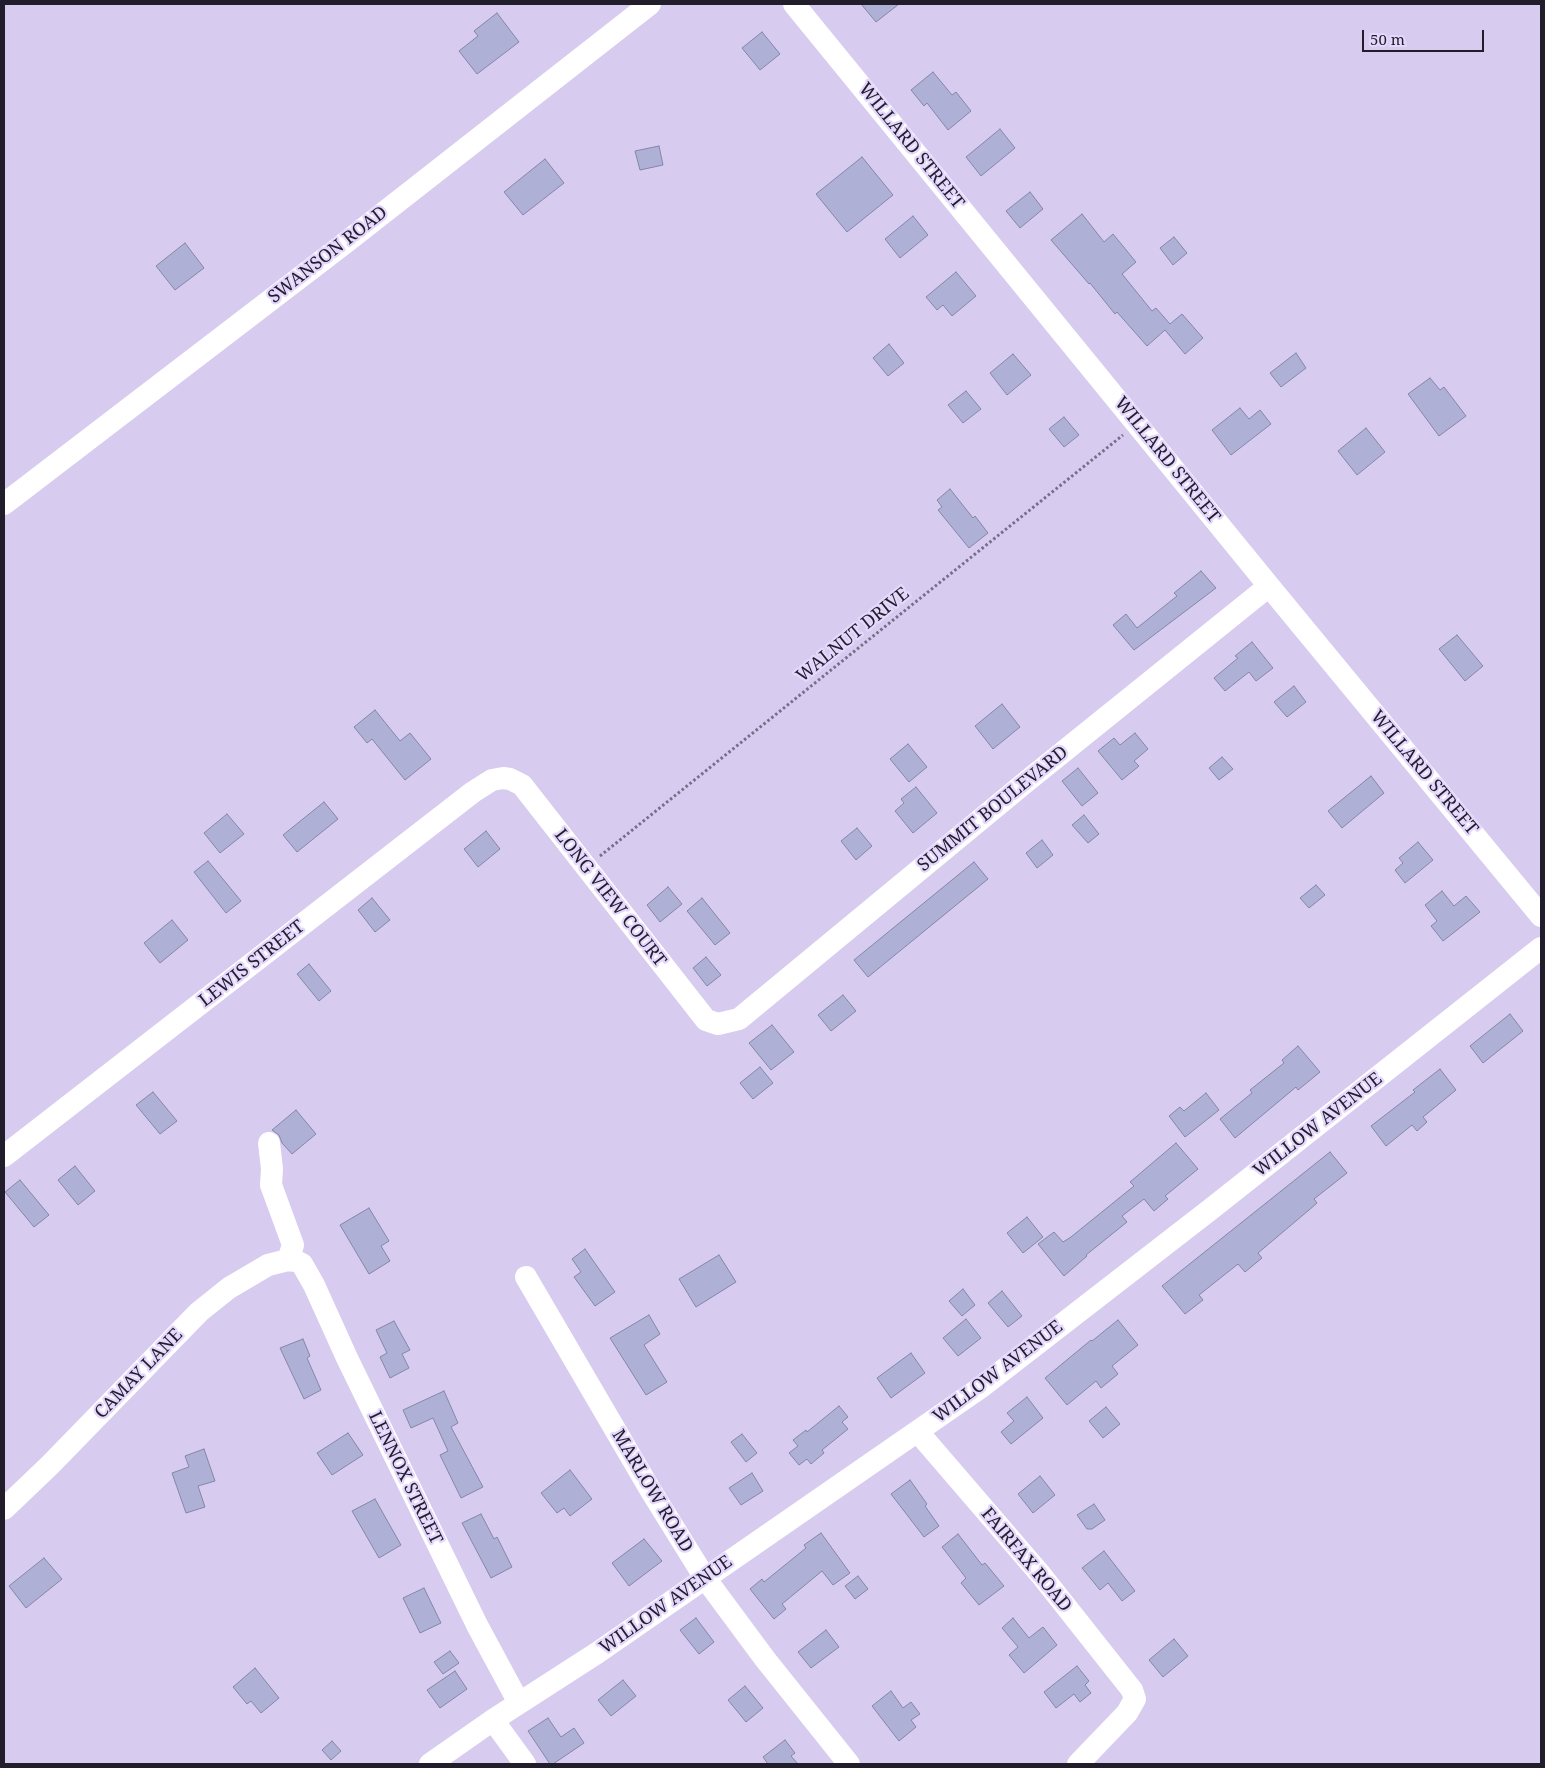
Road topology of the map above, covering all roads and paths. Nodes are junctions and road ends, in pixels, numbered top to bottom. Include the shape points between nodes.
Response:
1 (650, 4) edge
2 (794, 4) edge
3 (1137, 423) junction
4 (4, 504) edge
5 (1269, 586) junction
6 (503, 778) joint
7 (586, 868) junction
8 (1541, 916) edge
9 (1541, 948) edge
10 (715, 1024) joint
11 (269, 1143) dead end
12 (4, 1156) edge
13 (288, 1260) junction
14 (526, 1278) dead end
15 (918, 1432) junction
16 (4, 1509) edge
17 (705, 1578) junction
18 (518, 1703) junction
19 (493, 1720) junction
20 (430, 1764) edge
21 (525, 1764) edge
22 (849, 1764) edge
23 (1078, 1764) edge

1 - 4 street, SWANSON ROAD
2 - 3 street, WILLARD STREET
3 - 5 street, WILLARD STREET
3 - 7 path, WALNUT DRIVE
5 - 8 street, WILLARD STREET
5 - 10 street, SUMMIT BOULEVARD via 739,1019
6 - 7 street, LONG VIEW COURT via 522,785
6 - 12 street, LEWIS STREET via 492,780 473,792
7 - 10 street, LONG VIEW COURT via 706,1020
9 - 15 street, WILLOW AVENUE via 1203,1216
11 - 13 street via 271,1185 293,1246
13 - 16 street, CAMAY LANE via 268,1265 229,1288 199,1312
13 - 18 street, LENNOX STREET via 302,1264 314,1285 477,1625
14 - 17 street, MARLOW ROAD
15 - 17 street, WILLOW AVENUE
15 - 23 street, FAIRFAX ROAD via 1041,1575 1132,1690 1134,1700 1127,1713
17 - 18 street, WILLOW AVENUE via 597,1654
17 - 22 street, MARLOW ROAD
18 - 19 street, WILLOW AVENUE
19 - 20 street, WILLOW AVENUE
19 - 21 street

